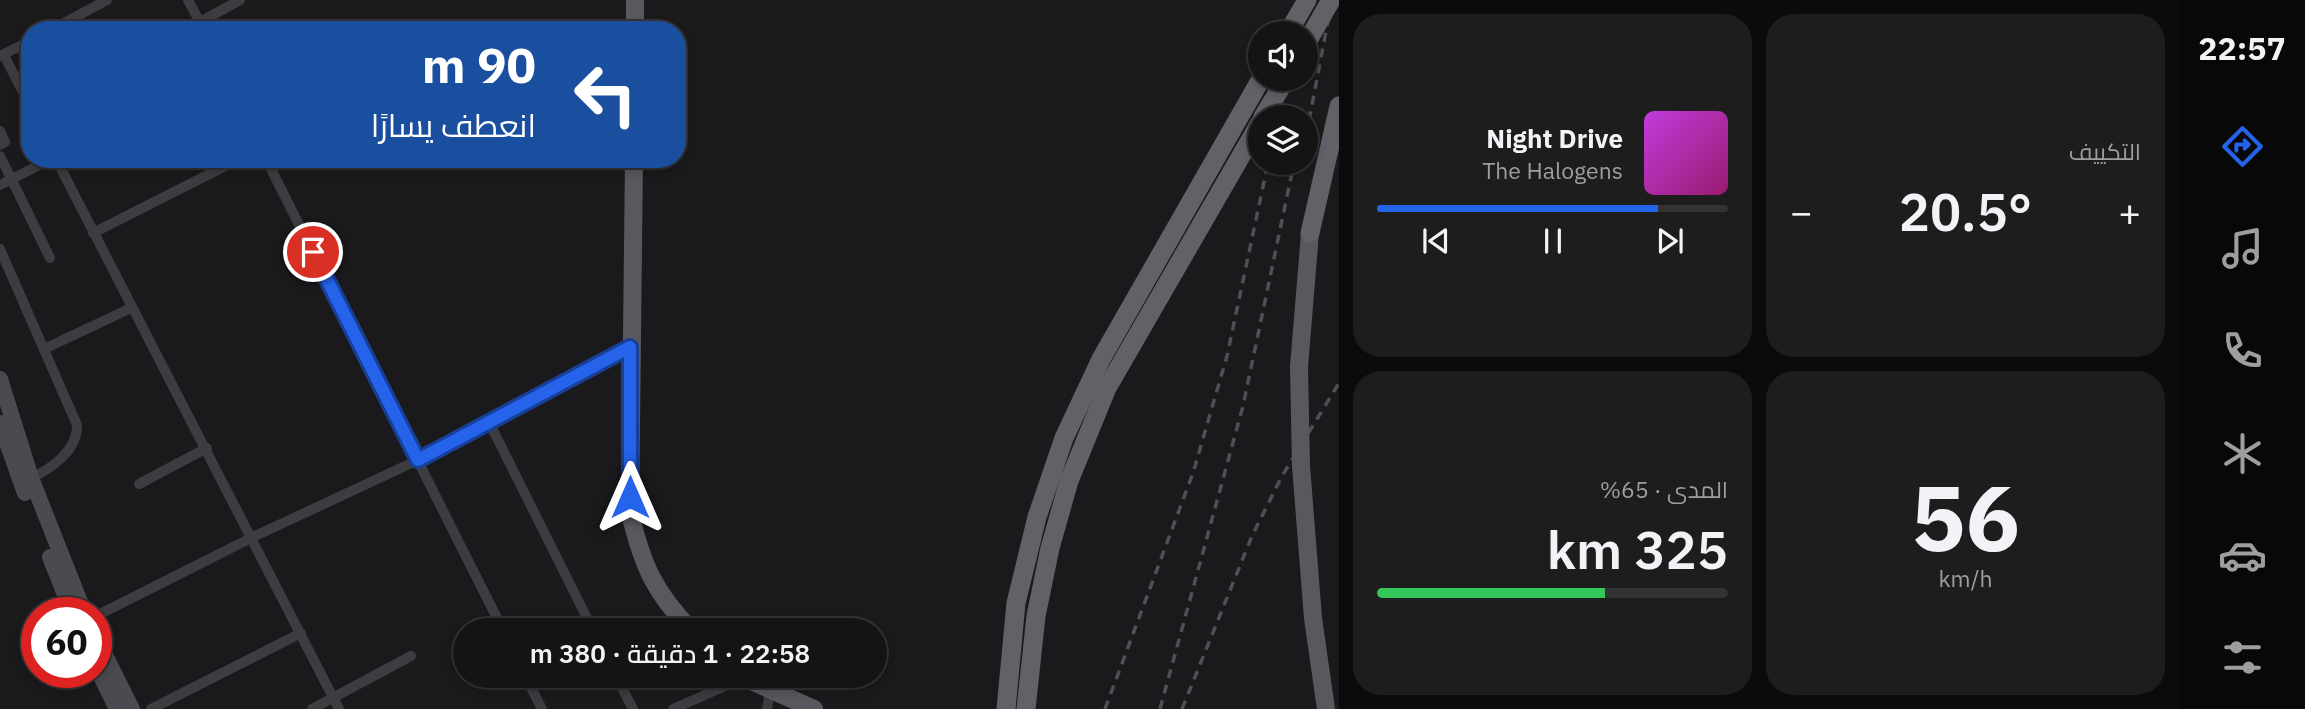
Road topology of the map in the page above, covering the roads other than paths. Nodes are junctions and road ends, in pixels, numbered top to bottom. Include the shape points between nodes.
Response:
1 (107, 0) edge
2 (188, 0) edge
3 (240, 0) edge
4 (635, 0) edge
5 (1307, 0) edge
6 (1331, 0) edge
7 (74, 21) edge
8 (199, 21) edge
9 (209, 21) edge
10 (635, 21) edge
11 (1295, 21) edge
12 (1318, 23) edge
13 (21, 46) edge
14 (2, 55) edge
15 (21, 90) edge
16 (1254, 91) edge
17 (1339, 106) edge
18 (0, 131) edge
19 (1248, 144) edge
20 (0, 145) edge
21 (0, 156) edge
22 (33, 168) edge
23 (60, 168) edge
24 (221, 168) edge
25 (271, 168) edge
26 (634, 168) edge
27 (12, 179) junction
28 (0, 185) edge
29 (93, 233) junction
30 (1310, 233) joint
31 (0, 249) edge
32 (50, 258) dead end
33 (131, 308) junction
34 (630, 347) junction
35 (44, 349) junction
36 (0, 379) edge
37 (488, 420) junction
38 (0, 423) edge
39 (207, 448) junction
40 (418, 460) junction
41 (31, 478) junction
42 (139, 484) dead end
43 (253, 537) junction
44 (66, 597) edge
45 (78, 597) edge
46 (112, 607) edge
47 (496, 618) edge
48 (587, 618) edge
49 (680, 618) edge
50 (301, 633) junction
51 (411, 656) dead end
52 (112, 669) edge
53 (107, 688) edge
54 (531, 688) edge
55 (622, 688) edge
56 (718, 688) edge
57 (754, 688) edge
58 (334, 698) junction
59 (768, 700) edge
60 (117, 709) edge
61 (132, 709) edge
62 (151, 709) edge
63 (312, 709) edge
64 (340, 709) edge
65 (542, 709) edge
66 (633, 709) edge
67 (673, 709) edge
68 (814, 709) edge
69 (1006, 709) edge
70 (1026, 709) edge
71 (1326, 709) edge

1 - 7 street
2 - 8 street
3 - 9 street
4 - 10 main road
5 - 11 highway, bridge
6 - 12 highway, bridge
13 - 14 street
14 - 15 street
16 - 69 highway via 1101,359 1064,438 1037,517 1016,603
17 - 30 highway
18 - 20 street via 5,142
19 - 70 highway via 1107,388 1069,481 1036,616
21 - 27 street
22 - 27 street
23 - 29 street
24 - 29 street
25 - 40 street
26 - 34 main road
27 - 28 street
27 - 32 street
29 - 33 street
30 - 71 main road, bridge via 1299,367 1301,466
31 - 35 street
33 - 35 street
33 - 39 street
34 - 37 street
34 - 49 main road via 630,513 640,559
35 - 41 street via 77,425 77,435 48,470
36 - 41 main road
37 - 40 street
37 - 48 street
38 - 44 main road
39 - 42 street
39 - 43 street
40 - 43 street
40 - 47 street
41 - 45 main road
43 - 46 street
43 - 50 street
50 - 58 street
50 - 62 street
51 - 58 street
52 - 61 main road
53 - 60 main road
54 - 65 street
55 - 66 street
56 - 67 street
57 - 59 main road
58 - 63 street
58 - 64 street
59 - 68 main road

